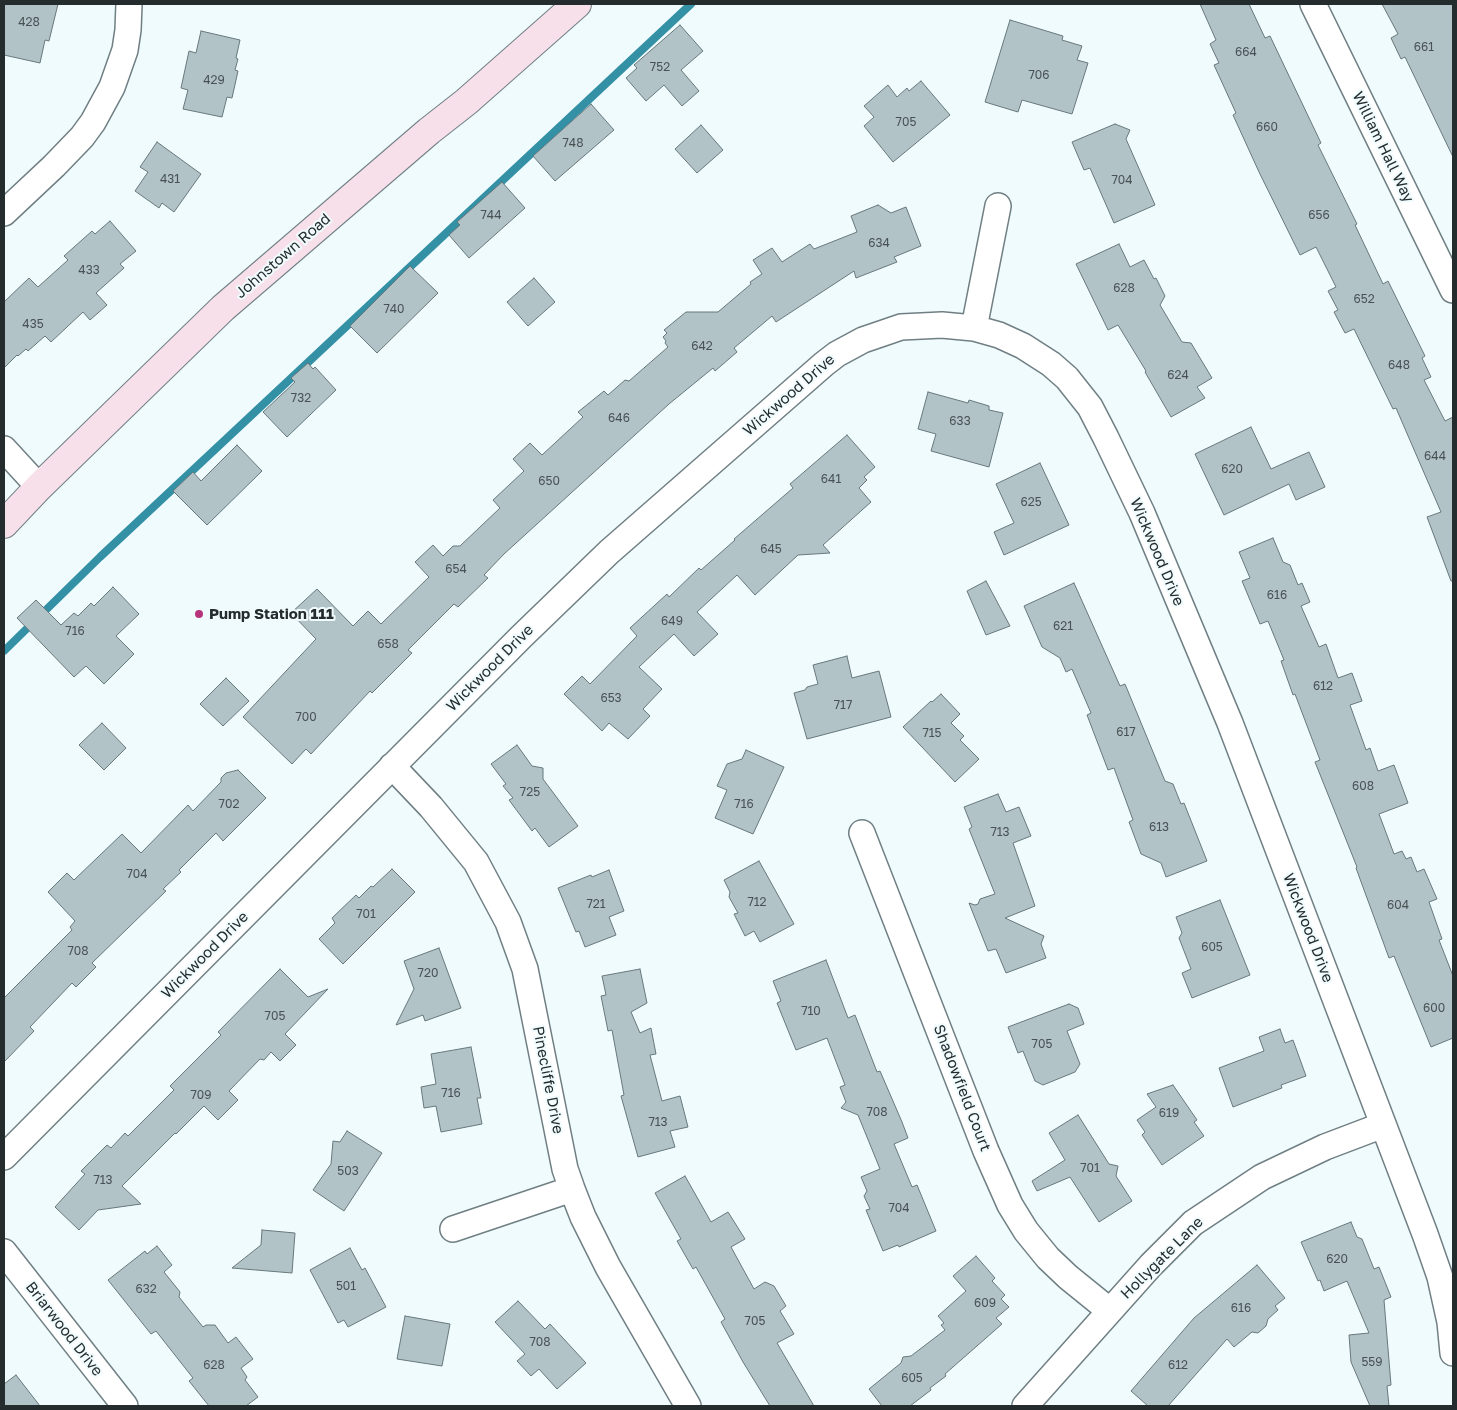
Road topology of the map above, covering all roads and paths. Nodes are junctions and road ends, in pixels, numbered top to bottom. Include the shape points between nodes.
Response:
1 (129, 4) edge
2 (577, 4) edge
3 (1313, 4) edge
4 (998, 206) dead end
5 (4, 213) edge
6 (1453, 290) edge
7 (974, 328) junction
8 (4, 449) edge
9 (39, 487) junction
10 (4, 524) edge
11 (392, 766) junction
12 (862, 833) dead end
13 (1383, 1125) junction
14 (4, 1157) edge
15 (572, 1189) junction
16 (453, 1230) dead end
17 (4, 1252) edge
18 (1110, 1310) junction
19 (1453, 1353) edge
20 (124, 1406) edge
21 (688, 1406) edge
22 (1026, 1406) edge

1 - 5 street via 125,50 112,87 93,122 60,160
2 - 9 main road, Johnstown Road via 224,308
3 - 6 street, William Hall Way
4 - 7 street
7 - 11 street, Wickwood Drive via 942,325 901,328 863,340 837,354 610,552
7 - 13 street, Wickwood Drive via 1023,346 1051,364 1090,407 1106,438 1142,513 1230,724
8 - 9 street
9 - 10 main road, Johnstown Road
11 - 14 street, Wickwood Drive
11 - 15 street, Pinecliffe Drive via 476,862 508,922 525,969 565,1169
12 - 18 street, Shadowfield Court via 1010,1205 1048,1258
13 - 18 street, Hollygate Lane via 1325,1146 1270,1173 1218,1206 1193,1223
13 - 19 street, Wickwood Drive via 1440,1277
15 - 16 street
15 - 21 street, Pinecliffe Drive via 608,1266
17 - 20 street, Briarwood Drive
18 - 22 street, Hollygate Lane

